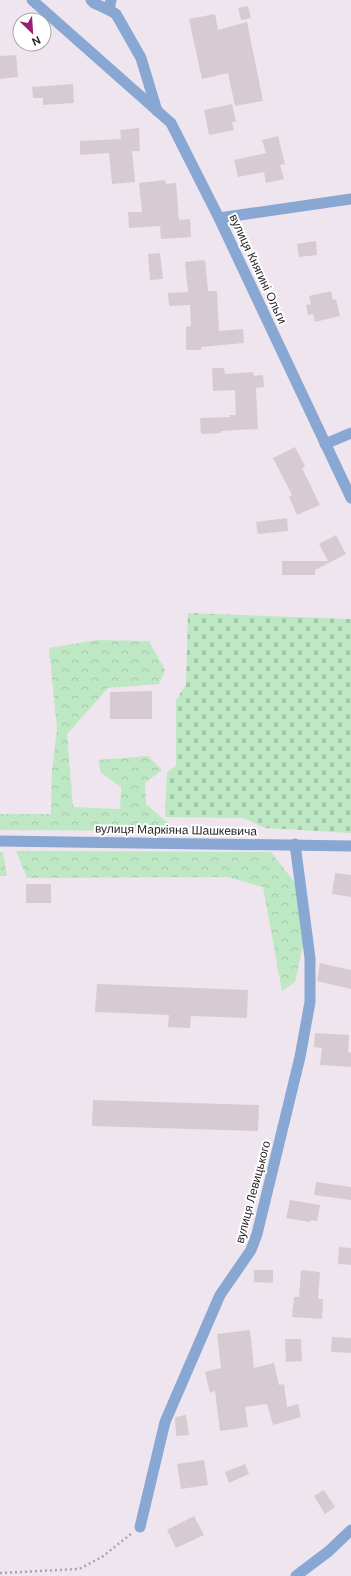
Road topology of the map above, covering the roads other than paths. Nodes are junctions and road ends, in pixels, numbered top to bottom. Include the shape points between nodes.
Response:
1 (32, 0) edge
2 (91, 0) edge
3 (110, 5) edge
4 (157, 111) junction
5 (351, 199) edge
6 (219, 218) junction
7 (351, 433) edge
8 (325, 444) junction
9 (347, 478) edge
10 (351, 498) edge
11 (0, 841) edge
12 (295, 844) junction
13 (351, 846) edge
14 (140, 1527) road end
15 (351, 1530) edge
16 (296, 1576) edge

1 - 4 street, вулиця Княгині Ольги
2 - 3 street via 94,3
3 - 4 street via 141,58
4 - 6 street, вулиця Княгині Ольги via 171,123
5 - 6 street
6 - 8 street, вулиця Княгині Ольги
7 - 8 street
8 - 9 street, вулиця Княгині Ольги
9 - 10 street, вулиця Княгині Ольги
11 - 12 street, вулиця Маркіяна Шашкевича
12 - 13 street, вулиця Маркіяна Шашкевича
12 - 14 street, вулиця Левицького via 310,958 310,1002 300,1057 251,1250 220,1295 165,1422
15 - 16 street

